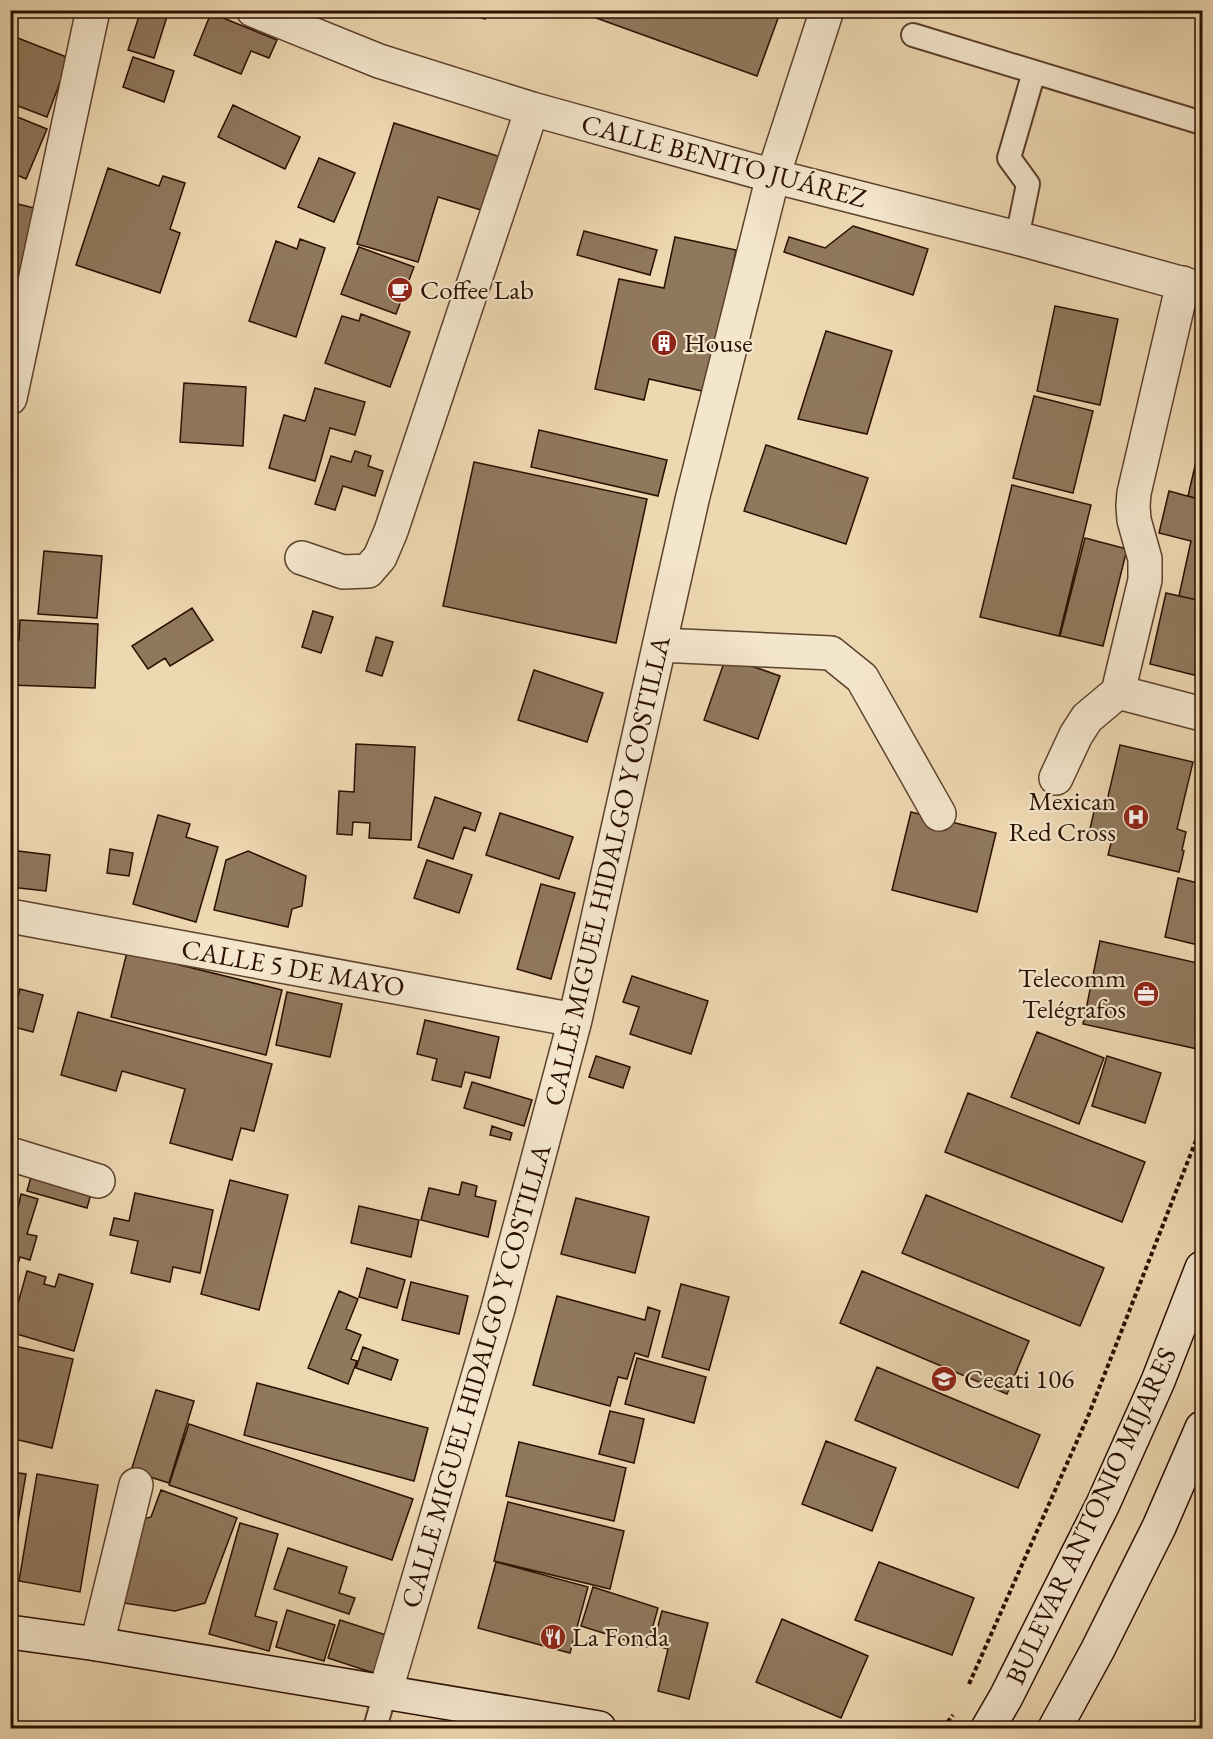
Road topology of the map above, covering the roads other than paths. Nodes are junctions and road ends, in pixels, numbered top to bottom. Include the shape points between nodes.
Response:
1 (93, 10) edge
2 (253, 10) edge
3 (826, 10) edge
4 (913, 35) dead end
5 (1034, 72) junction
6 (532, 109) junction
7 (1203, 123) edge
8 (773, 176) junction
9 (1017, 238) junction
10 (1193, 286) edge
11 (10, 398) edge
12 (302, 558) dead end
13 (660, 645) junction
14 (1118, 692) junction
15 (1203, 714) edge
16 (1056, 778) dead end
17 (939, 814) dead end
18 (10, 916) edge
19 (575, 1020) junction
20 (10, 1154) edge
21 (98, 1181) dead end
22 (1203, 1268) edge
23 (1203, 1428) edge
24 (136, 1485) dead end
25 (10, 1632) edge
26 (98, 1644) junction
27 (385, 1693) junction
28 (375, 1728) edge
29 (599, 1728) edge
30 (988, 1728) edge
31 (1055, 1728) edge

1 - 11 street
2 - 6 street, CALLE BENITO JUÁREZ via 379,61
3 - 8 street, CALLE MIGUEL HIDALGO Y COSTILLA
4 - 5 lane
5 - 7 lane
5 - 9 lane via 1009,158 1028,184
6 - 8 street, CALLE BENITO JUÁREZ
6 - 12 street via 380,557 368,571 343,572
8 - 9 street, CALLE BENITO JUÁREZ
8 - 13 street, CALLE MIGUEL HIDALGO Y COSTILLA
9 - 10 street, CALLE BENITO JUÁREZ
10 - 14 street via 1134,493 1134,520 1145,559 1145,580
13 - 17 street via 831,653 862,678
13 - 19 street, CALLE MIGUEL HIDALGO Y COSTILLA
14 - 15 street
14 - 16 street via 1087,718
18 - 19 street, CALLE 5 DE MAYO
19 - 27 street, CALLE MIGUEL HIDALGO Y COSTILLA via 498,1309
20 - 21 street
22 - 30 street, BULEVAR ANTONIO MIJARES via 1103,1504
23 - 31 street via 1159,1527
24 - 26 street
25 - 26 street
26 - 27 street
27 - 28 lane, CALLE MIGUEL HIDALGO Y COSTILLA
27 - 29 street

